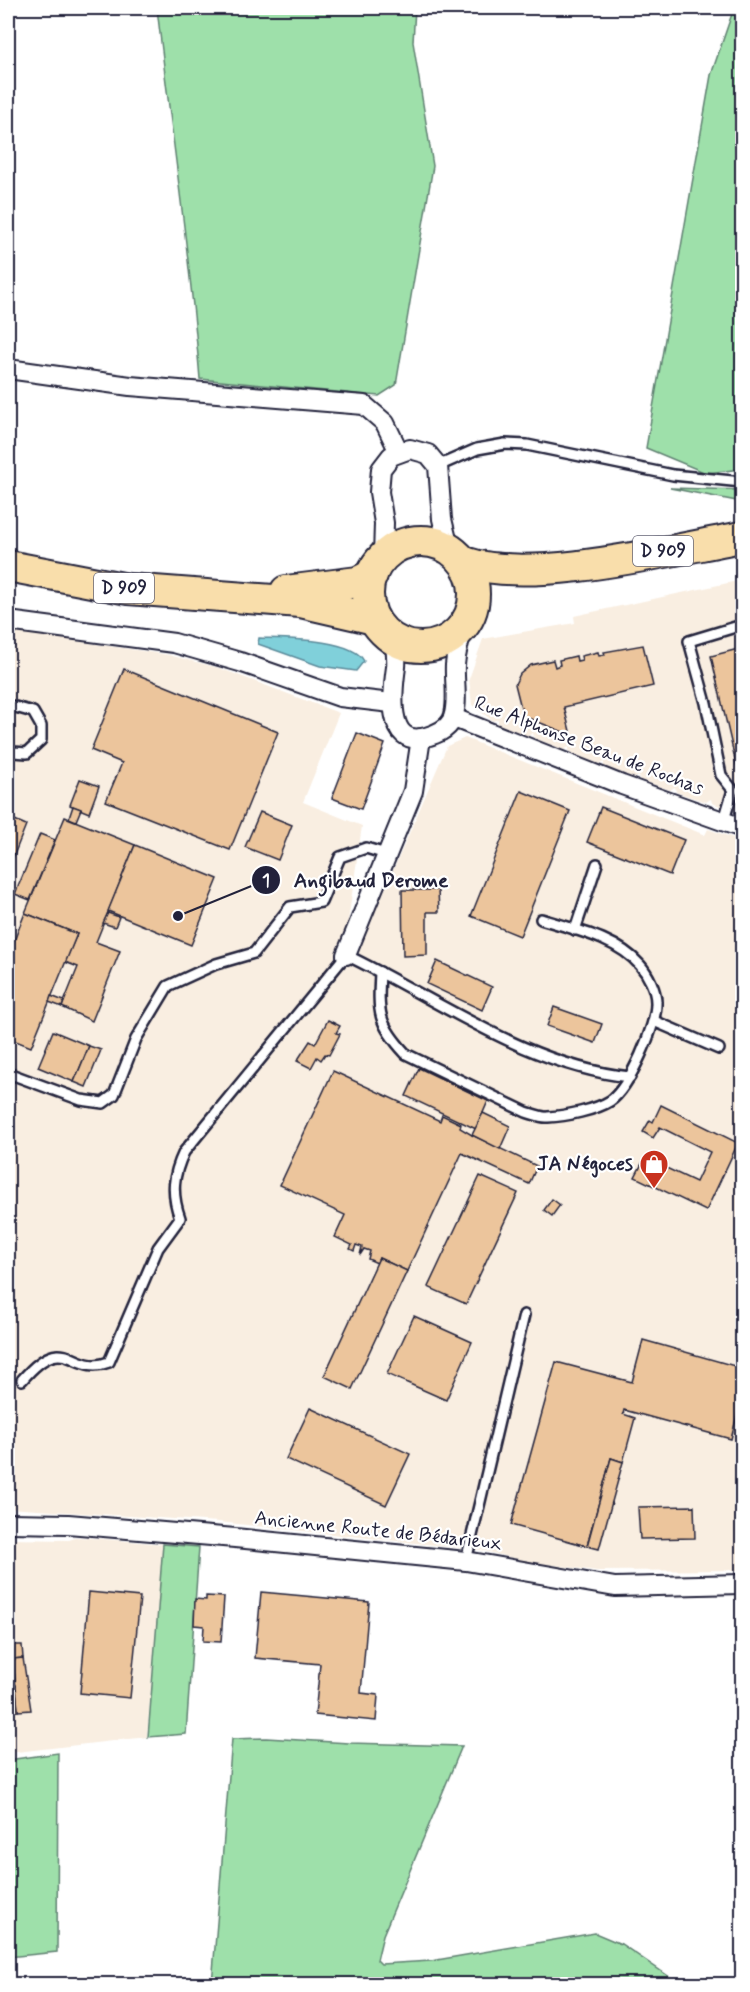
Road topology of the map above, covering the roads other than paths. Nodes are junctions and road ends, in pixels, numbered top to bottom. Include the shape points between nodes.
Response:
1 (8, 369) edge
2 (399, 452) junction
3 (438, 466) junction
4 (742, 482) edge
5 (742, 537) edge
6 (457, 555) junction
7 (583, 565) junction
8 (8, 566) edge
9 (377, 566) junction
10 (241, 597) junction
11 (469, 615) junction
12 (8, 621) edge
13 (742, 625) edge
14 (385, 629) junction
15 (391, 703) junction
16 (8, 705) edge
17 (453, 718) junction
18 (421, 738) junction
19 (8, 749) edge
20 (724, 820) junction
21 (742, 828) edge
22 (386, 854) junction
23 (597, 864) dead end
24 (541, 919) dead end
25 (575, 930) junction
26 (346, 955) junction
27 (380, 972) junction
28 (654, 1021) junction
29 (718, 1049) dead end
30 (8, 1072) edge
31 (630, 1077) junction
32 (524, 1315) dead end
33 (22, 1380) dead end
34 (8, 1523) edge
35 (466, 1561) junction
36 (742, 1584) edge

1 - 2 street via 130,386 364,405 385,423
2 - 3 street via 420,450
2 - 9 street via 386,462 380,479 384,523
3 - 4 lane via 477,449 527,445 673,475
3 - 6 street via 442,519
5 - 7 main road, D 909
6 - 7 main road, D 909 via 480,567 515,570
6 - 9 main road via 422,540 394,548
6 - 11 main road via 471,575
7 - 11 main road, D 909 via 495,590
8 - 10 main road, D 909 via 128,589
9 - 10 main road, D 909 via 358,582
9 - 14 main road via 368,590
10 - 14 main road, D 909 via 300,602
11 - 14 main road via 453,636 424,647 409,646
11 - 17 street, Rue Alphonse Beau de Rochas via 455,665
12 - 15 street via 174,643 329,694
13 - 20 lane via 689,641 721,775 733,789
14 - 15 street via 396,666
15 - 18 street via 400,728
16 - 19 lane via 33,712 41,726 41,740 27,753
17 - 18 street, Rue Alphonse Beau de Rochas via 443,731
17 - 20 street, Rue Alphonse Beau de Rochas via 622,785
18 - 22 street via 413,791
20 - 21 street, Rue Alphonse Beau de Rochas
22 - 26 street
22 - 30 lane via 366,848 340,857 321,902 290,907 254,952 168,986 136,1039 114,1095 103,1103 81,1100
23 - 25 lane
24 - 25 lane
25 - 28 lane via 622,951 641,966 656,1001
26 - 27 lane
26 - 33 lane via 184,1152 173,1184 180,1218 158,1248 109,1362 98,1367 51,1354
27 - 31 lane via 547,1057 601,1074
27 - 31 lane via 378,1012 406,1054 526,1112 547,1118 592,1108 611,1100
28 - 29 lane
28 - 31 lane
32 - 35 lane
34 - 35 street, Ancienne Route de Bédarieux via 68,1524
35 - 36 street, Ancienne Route de Bédarieux via 615,1587

